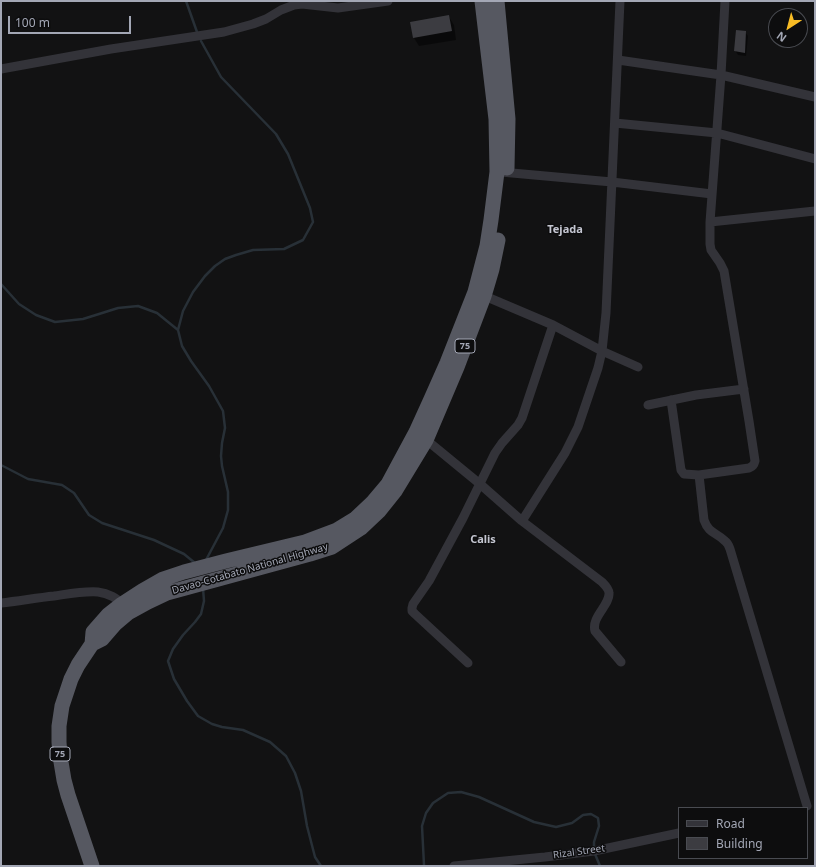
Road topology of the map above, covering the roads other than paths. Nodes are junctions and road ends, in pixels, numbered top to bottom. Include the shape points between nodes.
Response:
1 (388, 1) edge
2 (482, 1) edge
3 (497, 1) edge
4 (620, 1) edge
5 (725, 1) edge
6 (618, 60) junction
7 (1, 69) edge
8 (721, 75) junction
9 (815, 97) edge
10 (615, 123) junction
11 (717, 133) junction
12 (815, 159) edge
13 (502, 172) junction
14 (612, 182) junction
15 (712, 194) junction
16 (815, 211) edge
17 (710, 222) junction
18 (479, 294) junction
19 (552, 325) junction
20 (602, 351) junction
21 (638, 367) dead end
22 (744, 389) junction
23 (671, 400) junction
24 (648, 405) dead end
25 (421, 436) junction
26 (699, 475) junction
27 (480, 484) junction
28 (522, 521) junction
29 (228, 568) junction
30 (1, 603) edge
31 (125, 608) junction
32 (621, 662) dead end
33 (468, 663) dead end
34 (807, 806) edge
35 (678, 833) edge
36 (92, 866) edge
37 (454, 866) edge

1 - 7 street via 338,8 294,5 266,19 224,32
2 - 13 highway, Davao-Cotabato National Highway / 75
3 - 13 highway, Davao-Cotabato National Highway / 75 via 508,119
4 - 6 street
5 - 8 street
6 - 8 street
6 - 10 street
8 - 9 street
8 - 11 street
10 - 11 street
10 - 14 street
11 - 12 street
11 - 15 street
13 - 14 street
13 - 18 highway, Davao-Cotabato National Highway / 75
14 - 15 street
14 - 20 street
15 - 17 street
16 - 17 street
17 - 22 street via 711,250 724,271
18 - 19 street
18 - 25 highway, Davao-Cotabato National Highway / 75 via 447,363
19 - 20 street
19 - 27 street via 522,418 495,453
20 - 21 street
20 - 28 street via 572,440
22 - 23 street
22 - 26 street via 755,461 753,466
23 - 24 street
23 - 26 street via 682,473
25 - 27 street
25 - 29 highway, Davao-Cotabato National Highway / 75 via 388,484 355,519 337,530
26 - 34 street via 704,520 712,532 727,542 730,549
27 - 28 street
27 - 33 street via 412,608 415,614
28 - 32 street via 607,587 608,598 594,627
29 - 31 highway, Davao-Cotabato National Highway / 75 via 187,587
29 - 31 highway, Davao-Cotabato National Highway / 75 via 184,572 163,579 142,590
30 - 31 street via 97,592 115,598
31 - 36 highway, Davao-Cotabato National Highway / 75 via 102,639 92,644 78,665 62,706 59,726 62,768 68,795
35 - 37 street, Rizal Street via 594,851

